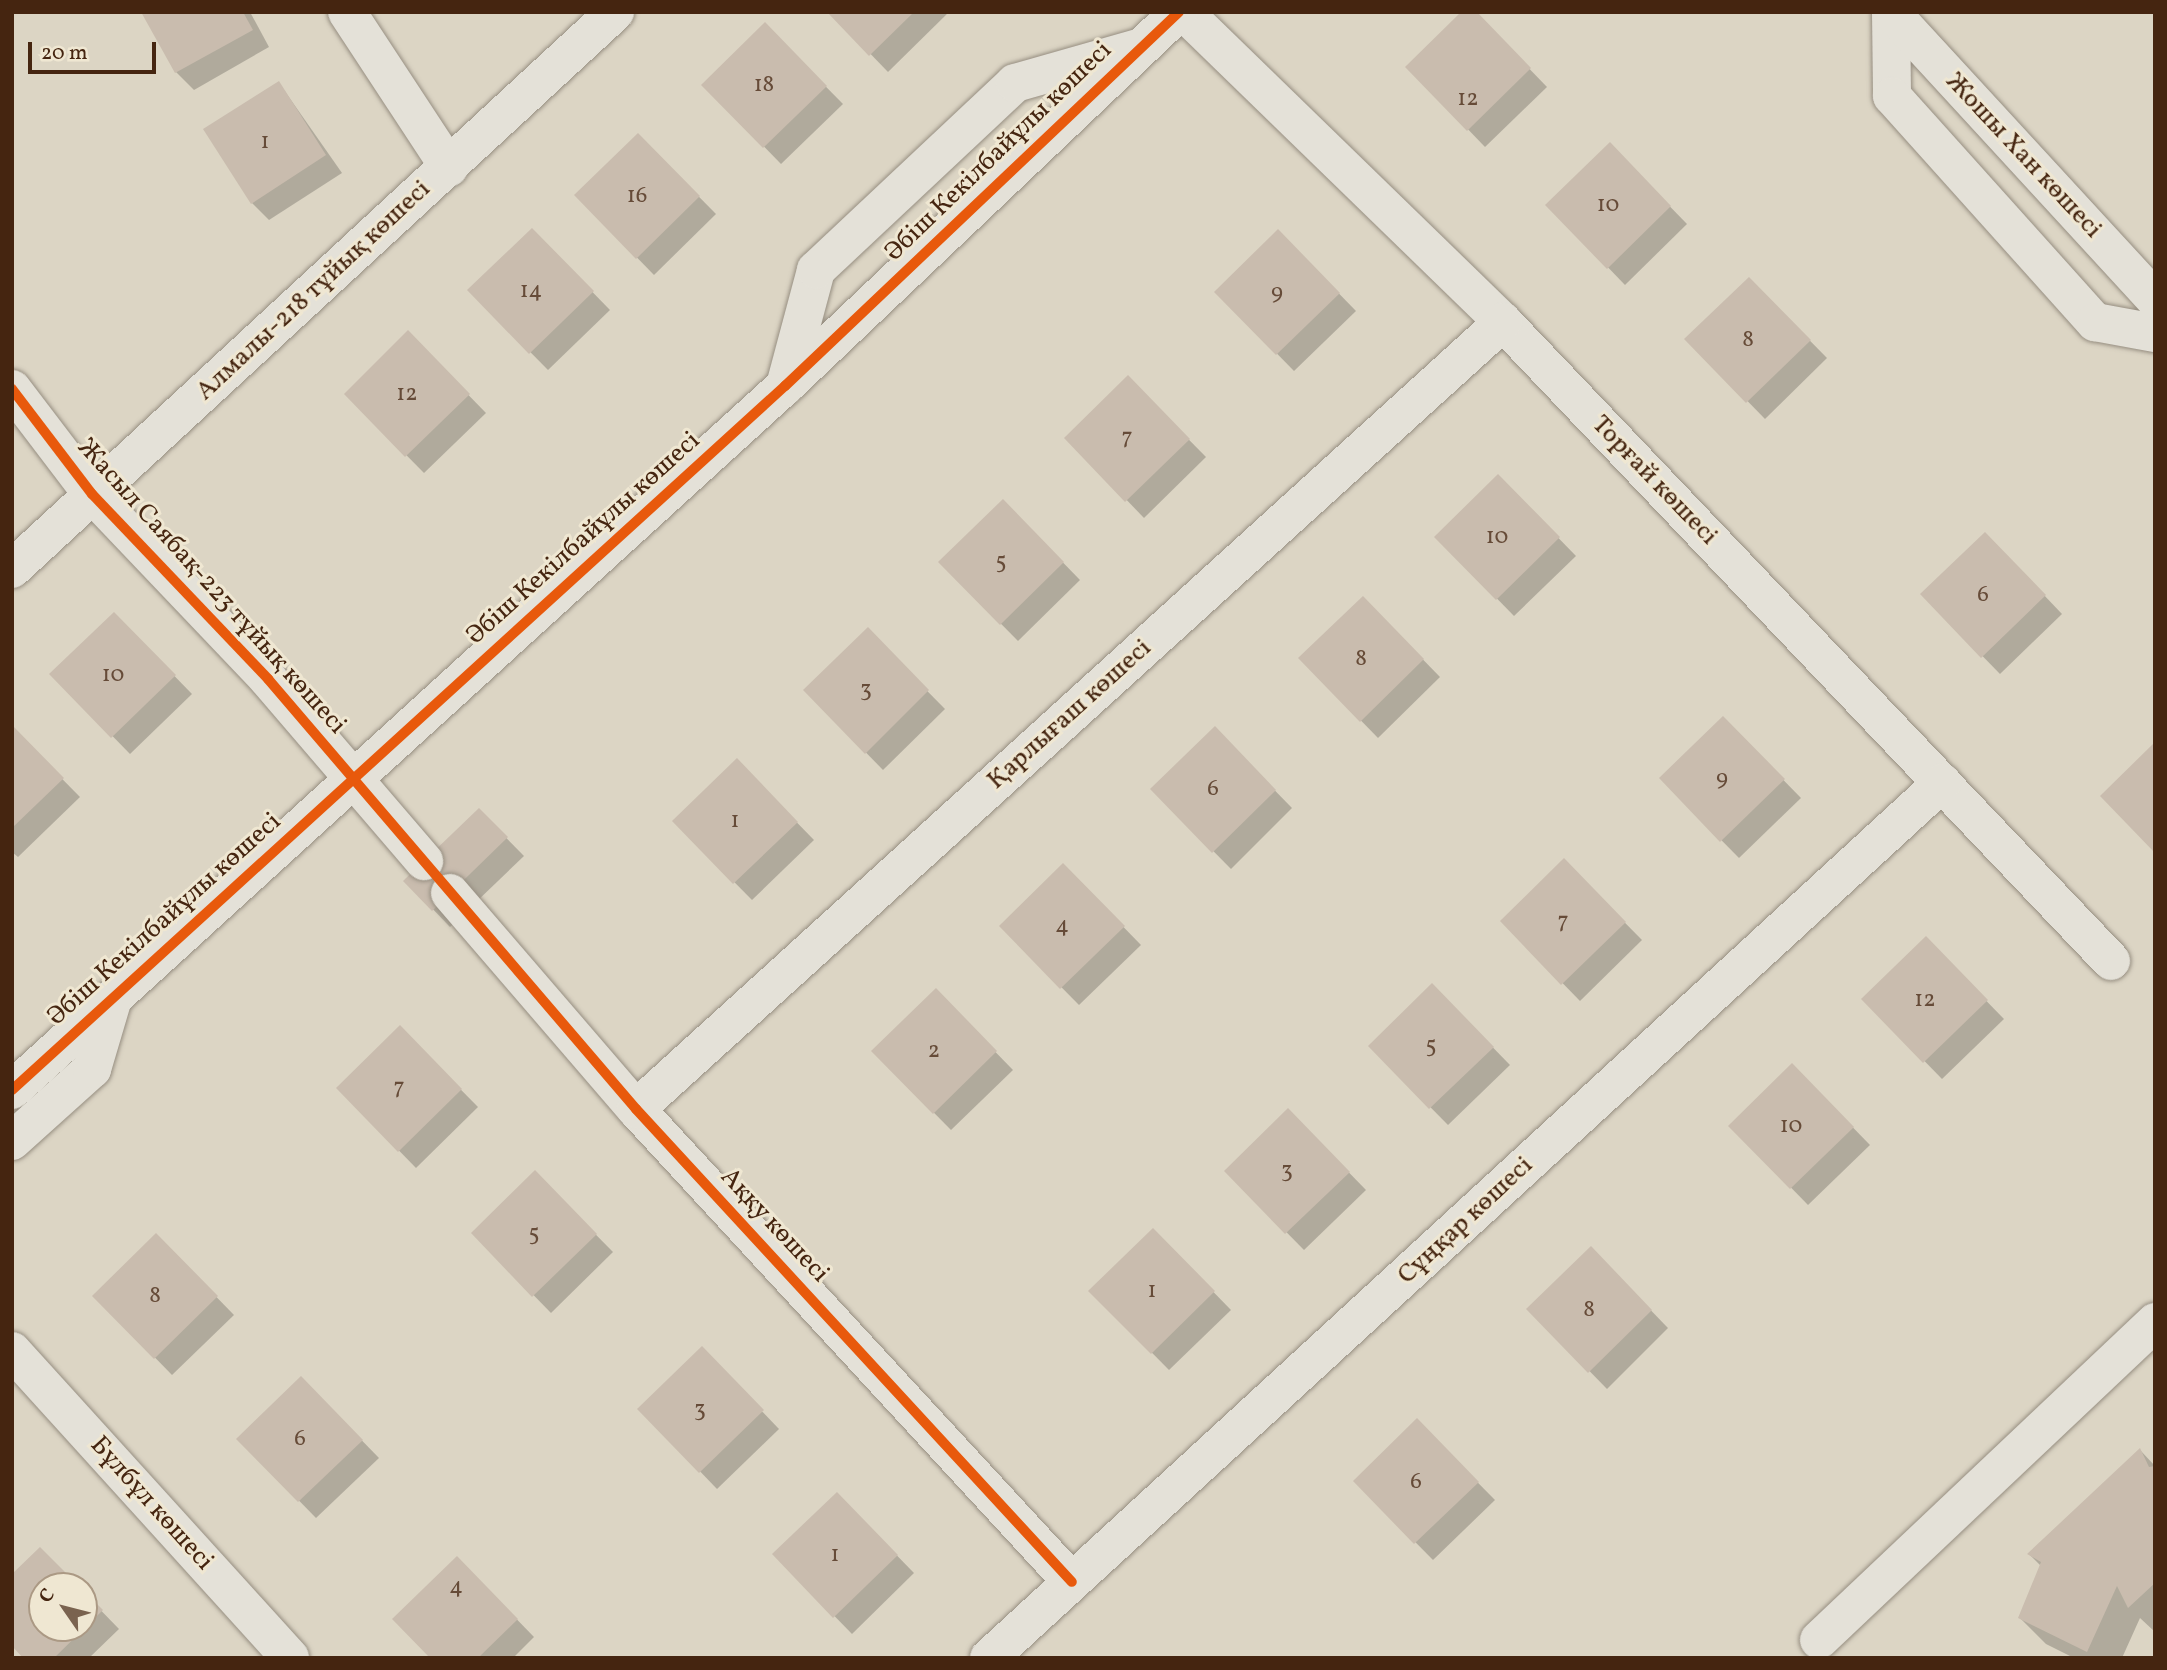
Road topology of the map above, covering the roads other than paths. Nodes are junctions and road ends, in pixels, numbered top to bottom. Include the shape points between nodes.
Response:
1 (347, 12) edge
2 (615, 12) edge
3 (1182, 12) edge
4 (1891, 12) edge
5 (1143, 47) junction
6 (449, 167) junction
7 (2155, 299) edge
8 (1503, 322) junction
9 (2155, 333) edge
10 (785, 386) junction
11 (12, 389) edge
12 (92, 494) junction
13 (12, 569) edge
14 (352, 781) junction
15 (1942, 783) junction
16 (424, 861) dead end
17 (450, 893) dead end
18 (2111, 961) dead end
19 (113, 998) junction
20 (12, 1090) edge
21 (636, 1109) junction
22 (12, 1141) edge
23 (2155, 1322) edge
24 (12, 1351) edge
25 (1072, 1582) junction
26 (1818, 1652) edge
27 (290, 1658) edge
28 (989, 1658) edge

1 - 6 street
2 - 6 street, Алмалы-218 тұйық көшесі
3 - 5 street, Әбіш Кекілбайұлы көшесі
3 - 8 street, Торғай көшесі
4 - 7 street, Жошы Хан көшесі
4 - 9 street via 1892,96 2095,321
5 - 10 street, Әбіш Кекілбайұлы көшесі
5 - 10 street via 1015,83 816,270
6 - 12 street, Алмалы-218 тұйық көшесі
8 - 15 street, Торғай көшесі
8 - 21 street, Қарлығаш көшесі
10 - 14 street, Әбіш Кекілбайұлы көшесі
11 - 12 street, Жасыл Саябақ-223 тұйық көшесі
12 - 13 street, Алмалы-218 тұйық көшесі
12 - 14 street, Жасыл Саябақ-223 тұйық көшесі via 268,679
14 - 16 street
14 - 19 street, Әбіш Кекілбайұлы көшесі
15 - 18 street, Торғай көшесі
15 - 25 street, Сұңқар көшесі
17 - 21 street, Аққу көшесі
19 - 20 street, Әбіш Кекілбайұлы көшесі
19 - 22 street via 92,1069
21 - 25 street, Аққу көшесі
23 - 26 street
24 - 27 street, Бұлбұл көшесі
25 - 28 street, Сұңқар көшесі

